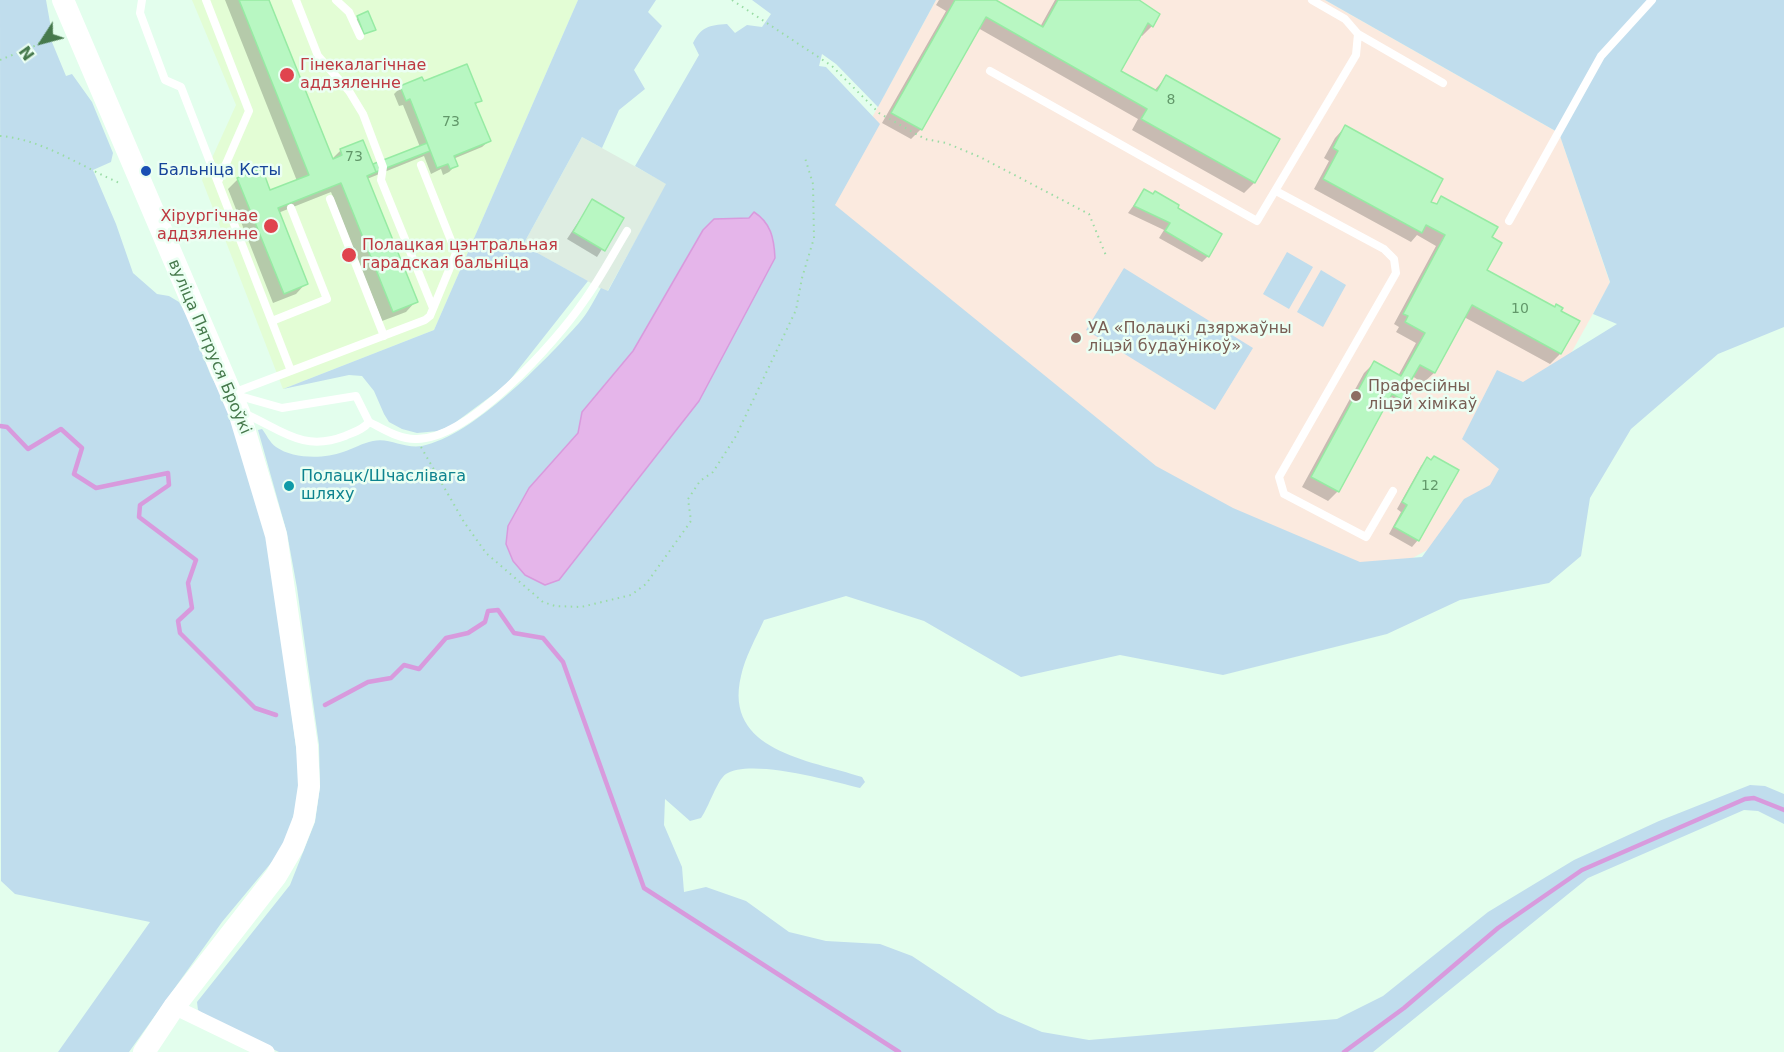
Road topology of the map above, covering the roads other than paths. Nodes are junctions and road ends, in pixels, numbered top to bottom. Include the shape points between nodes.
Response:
1 (63, 0) edge
2 (142, 0) edge
3 (206, 0) edge
4 (296, 0) edge
5 (336, 0) edge
6 (1312, 0) edge
7 (1652, 0) edge
8 (1358, 34) junction
9 (360, 36) dead end
10 (990, 71) dead end
11 (1443, 83) dead end
12 (421, 165) dead end
13 (218, 182) junction
14 (1276, 191) junction
15 (330, 199) dead end
16 (291, 208) dead end
17 (1509, 221) dead end
18 (627, 231) dead end
19 (433, 308) junction
20 (272, 321) junction
21 (384, 336) junction
22 (291, 371) junction
23 (236, 403) junction
24 (369, 422) junction
25 (1393, 490) dead end
26 (174, 1007) junction
27 (144, 1052) edge
28 (267, 1052) edge

1 - 23 main road, вуліца Пятруся Броўкі
2 - 13 lane via 140,13 165,80 181,87
3 - 13 lane via 249,111
4 - 19 lane via 318,56 349,91 363,114 383,167 381,180
5 - 9 lane via 350,12
6 - 8 lane via 1345,18
7 - 17 lane via 1600,56
8 - 11 lane
8 - 14 lane via 1356,55
10 - 14 lane via 1257,221
12 - 19 lane via 456,254
13 - 20 lane
14 - 25 lane via 1384,249 1394,259 1396,273 1279,477 1284,494 1366,537
15 - 21 lane
16 - 20 lane via 327,299
18 - 24 lane via 584,302 509,388 440,435 417,440 399,437
19 - 21 lane via 425,320
20 - 22 lane
21 - 22 lane
22 - 23 lane
23 - 24 lane via 284,435 304,442 337,439 365,428
23 - 24 lane via 282,408 356,396
23 - 26 main road, вуліца Пятруся Броўкі via 276,536 298,674 309,786 304,819 276,876
26 - 27 main road, вуліца Пятруся Броўкі
26 - 28 street

